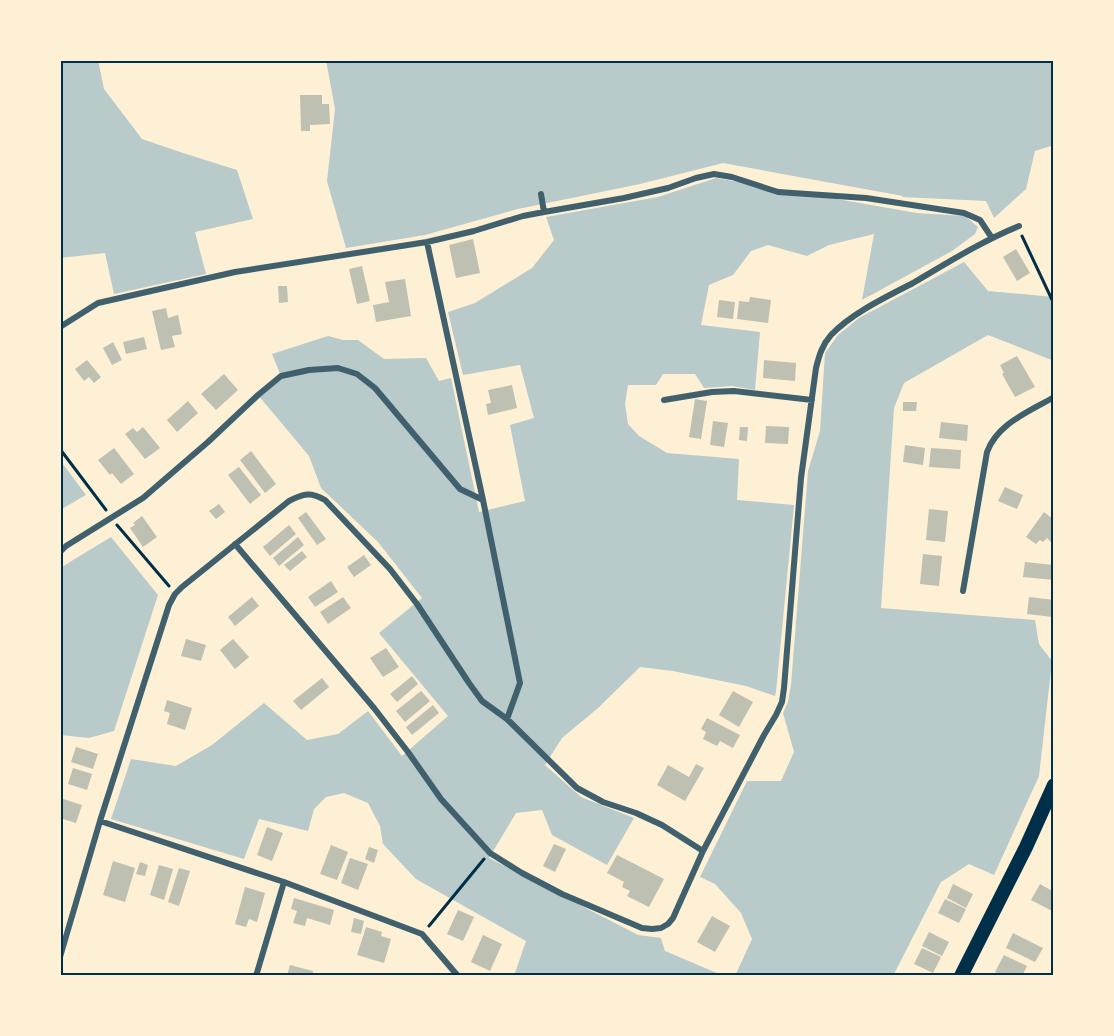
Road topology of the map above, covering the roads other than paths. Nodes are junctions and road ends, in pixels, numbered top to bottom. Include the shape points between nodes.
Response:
1 (541, 194) dead end
2 (544, 212) junction
3 (1018, 226) road end
4 (992, 238) junction
5 (427, 242) junction
6 (60, 327) edge
7 (1054, 397) edge
8 (664, 400) dead end
9 (812, 400) junction
10 (483, 500) junction
11 (235, 544) junction
12 (60, 552) edge
13 (963, 591) dead end
14 (507, 719) junction
15 (1054, 785) edge
16 (100, 821) junction
17 (703, 851) junction
18 (284, 882) junction
19 (60, 924) edge
20 (69, 927) junction
21 (60, 957) edge
22 (256, 976) edge
23 (458, 976) edge
24 (962, 976) edge

1 - 2 street
2 - 4 street via 624,198 714,174 778,192 866,198 964,213 980,220
2 - 5 street
3 - 4 street
4 - 9 street via 874,304 833,333 820,353
5 - 6 street via 235,272 98,303
5 - 10 street
7 - 13 street via 1001,429 990,444
8 - 9 street via 734,391
9 - 17 street via 801,478 782,702
10 - 12 street via 460,489 375,388 357,374 338,368 309,370 281,376 143,498
10 - 14 street via 520,683
11 - 14 street via 300,495 316,495 325,500 417,603 482,700
11 - 16 street via 182,587 169,605
11 - 17 street via 374,708 441,799 490,853 582,903 642,928 661,928 673,918
14 - 17 street via 577,788 662,825
15 - 24 main road
16 - 18 street
16 - 20 street
18 - 22 street
18 - 23 street via 422,934
19 - 20 street
20 - 21 street

